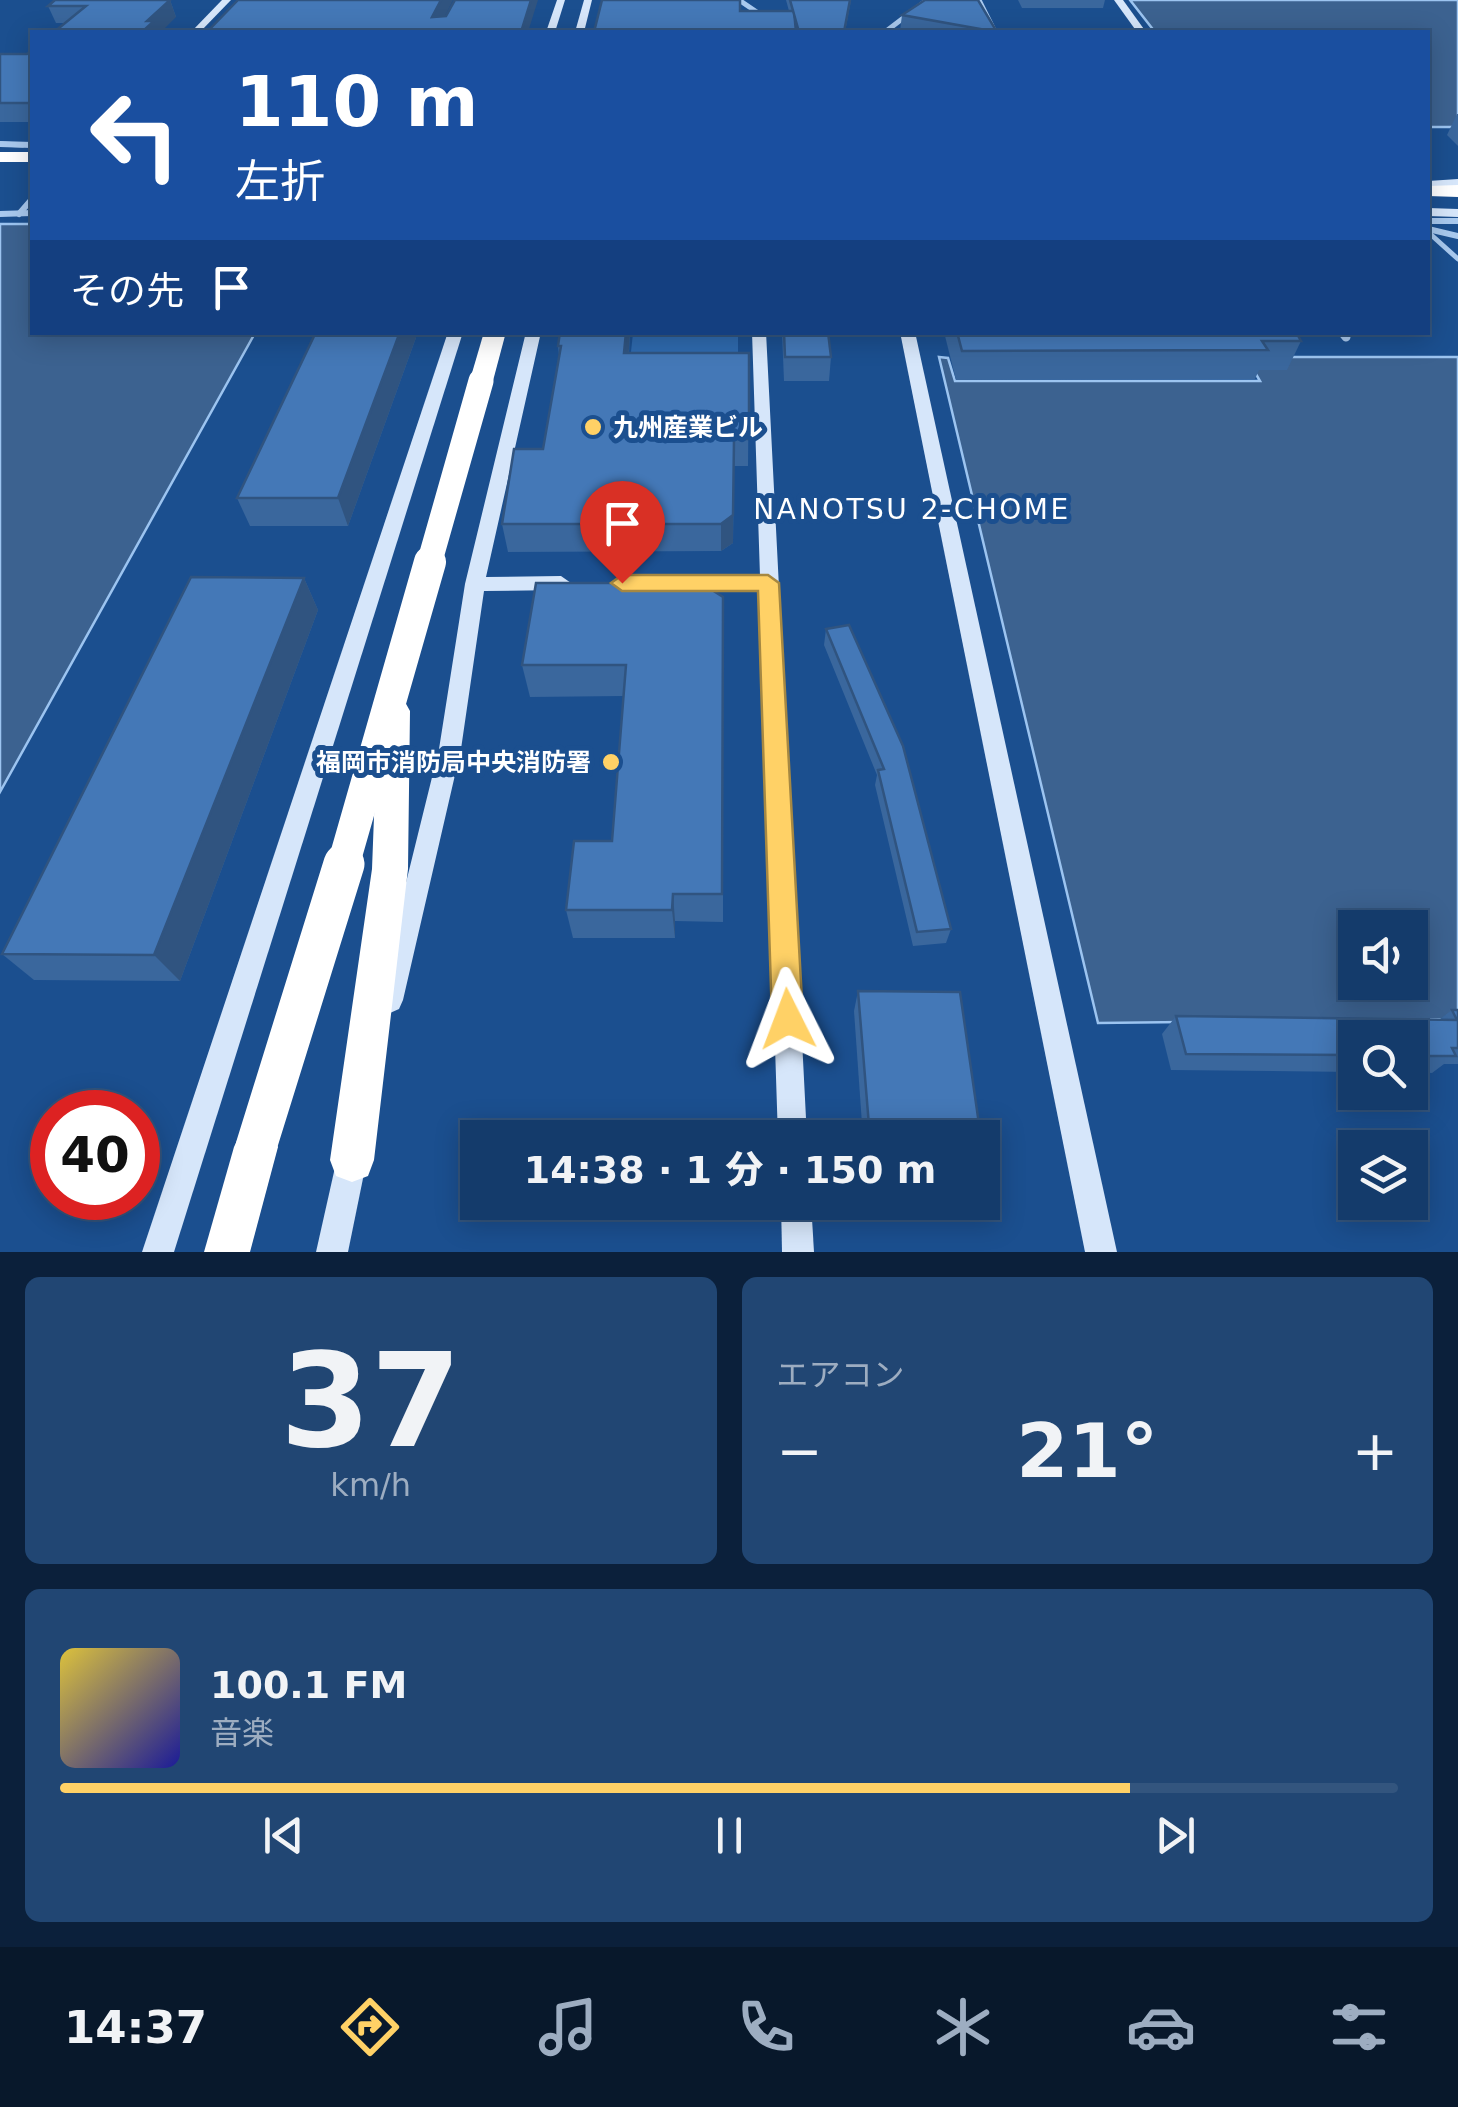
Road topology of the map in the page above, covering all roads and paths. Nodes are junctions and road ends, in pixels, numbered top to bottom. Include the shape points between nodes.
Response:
1 (228, 0) edge
2 (561, 0) edge
3 (588, 0) edge
4 (739, 0) edge
5 (928, 0) edge
6 (979, 0) edge
7 (1118, 0) edge
8 (197, 30) edge
9 (551, 30) edge
10 (580, 30) edge
11 (783, 30) edge
12 (889, 30) edge
13 (994, 30) edge
14 (1140, 30) edge
15 (30, 145) edge
16 (0, 147) edge
17 (30, 156) edge
18 (1458, 187) edge
19 (1430, 188) edge
20 (30, 201) edge
21 (1430, 202) edge
22 (1458, 202) edge
23 (1430, 212) edge
24 (1458, 213) edge
25 (0, 214) edge
26 (19, 214) junction
27 (30, 214) edge
28 (1458, 221) edge
29 (1430, 227) edge
30 (1430, 228) edge
31 (1430, 229) edge
32 (1458, 236) edge
33 (1458, 259) edge
34 (455, 335) edge
35 (493, 335) edge
36 (493, 335) edge
37 (533, 335) edge
38 (759, 335) edge
39 (908, 335) edge
40 (651, 583) edge
41 (768, 583) junction
42 (476, 584) junction
43 (573, 584) edge
44 (792, 1120) edge
45 (352, 1160) junction
46 (797, 1220) edge
47 (158, 1252) edge
48 (227, 1252) edge
49 (332, 1252) edge
50 (798, 1252) edge
51 (1102, 1252) edge

1 - 8 street
2 - 9 street
3 - 10 street
4 - 11 street
5 - 12 street
6 - 13 street
7 - 14 street
15 - 16 highway
16 - 17 highway
18 - 19 highway
20 - 26 street
21 - 22 highway
23 - 24 street
25 - 26 street
26 - 27 street
28 - 29 street
30 - 32 street
31 - 33 lane
34 - 47 street
35 - 45 highway, bridge via 396,665 390,869
36 - 48 highway, bridge
37 - 42 street
38 - 41 street
39 - 51 street
40 - 41 street
41 - 44 street
42 - 43 street
42 - 45 street via 450,749
45 - 49 street
46 - 50 street

